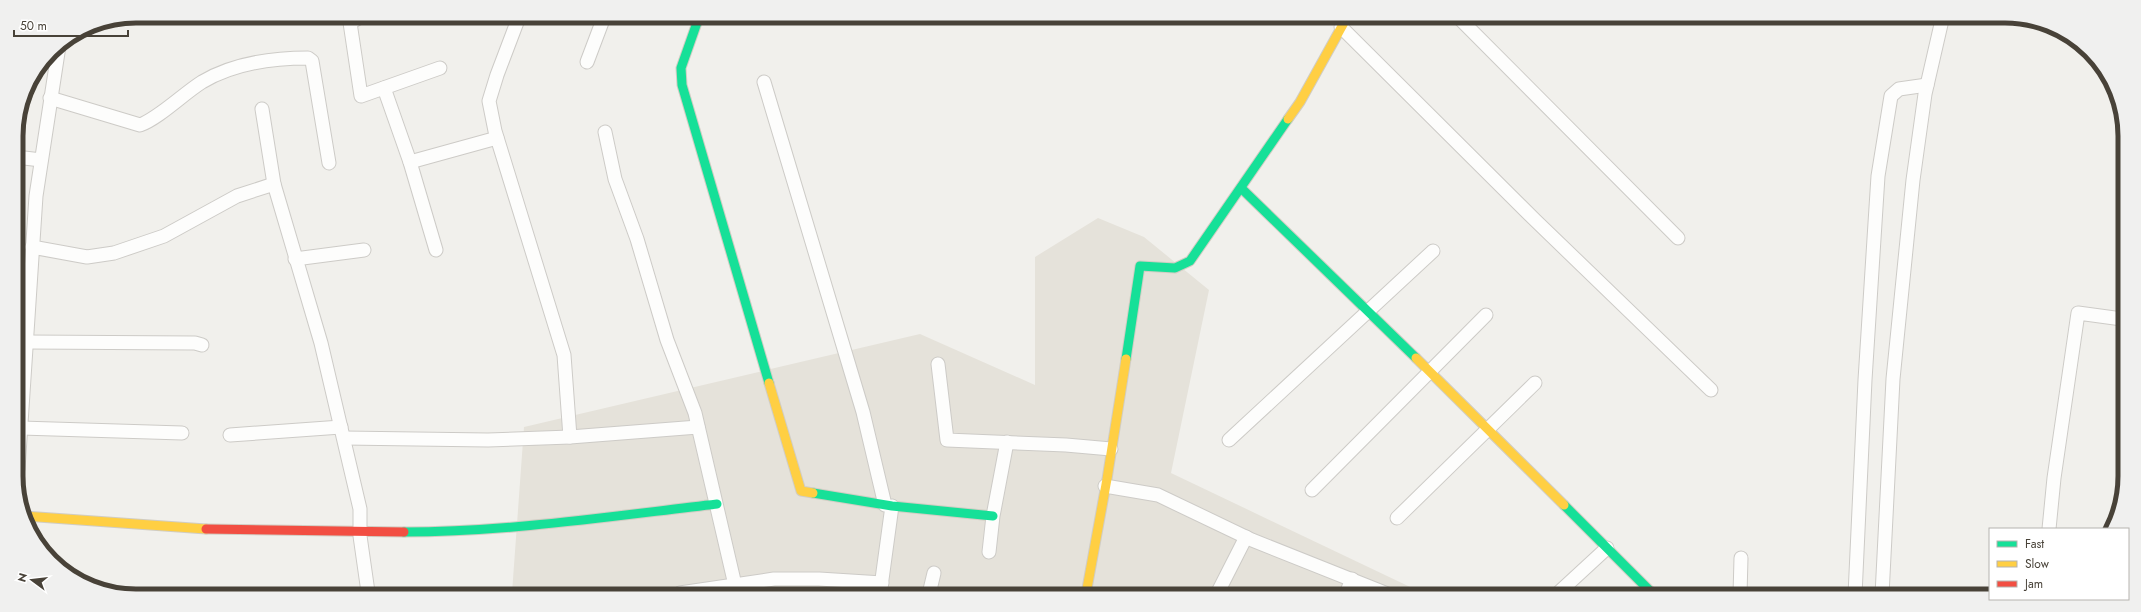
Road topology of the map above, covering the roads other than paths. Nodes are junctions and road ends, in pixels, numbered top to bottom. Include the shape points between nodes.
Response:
1 (350, 23) edge
2 (517, 23) edge
3 (602, 23) edge
4 (697, 23) edge
5 (1343, 23) edge
6 (1464, 23) edge
7 (1941, 23) edge
8 (57, 55) edge
9 (587, 62) dead end
10 (440, 68) dead end
11 (764, 82) dead end
12 (1927, 85) junction
13 (384, 88) junction
14 (50, 98) junction
15 (262, 109) dead end
16 (605, 132) dead end
17 (497, 138) junction
18 (23, 158) edge
19 (41, 160) junction
20 (410, 162) junction
21 (329, 163) dead end
22 (274, 184) junction
23 (1241, 188) junction
24 (1678, 238) dead end
25 (32, 247) junction
26 (364, 250) dead end
27 (436, 250) dead end
28 (1434, 251) dead end
29 (295, 259) junction
30 (1368, 312) junction
31 (1486, 315) dead end
32 (2118, 318) edge
33 (26, 342) junction
34 (202, 345) dead end
35 (938, 364) dead end
36 (1430, 372) junction
37 (1535, 383) dead end
38 (1712, 390) dead end
39 (23, 394) edge
40 (698, 427) junction
41 (23, 428) edge
42 (1488, 429) junction
43 (182, 433) dead end
44 (342, 433) junction
45 (230, 435) dead end
46 (570, 437) junction
47 (1229, 440) dead end
48 (1007, 442) junction
49 (1111, 449) junction
50 (1105, 486) junction
51 (1312, 490) dead end
52 (717, 504) junction
53 (889, 506) junction
54 (993, 516) junction
55 (31, 517) edge
56 (1397, 518) dead end
57 (2049, 528) edge
58 (360, 530) junction
59 (1246, 537) junction
60 (1607, 548) junction
61 (989, 552) dead end
62 (1741, 558) dead end
63 (934, 573) dead end
64 (1352, 579) junction
65 (735, 585) junction
66 (881, 588) edge
67 (368, 589) edge
68 (716, 589) edge
69 (930, 589) edge
70 (1087, 589) edge
71 (1220, 589) edge
72 (1348, 589) edge
73 (1377, 589) edge
74 (1563, 589) edge
75 (1648, 589) edge
76 (1740, 589) edge
77 (1855, 589) edge
78 (1882, 589) edge

1 - 13 street via 361,96
2 - 17 street via 496,75 489,101
3 - 9 street
4 - 53 street via 681,68 682,85 801,491
5 - 23 street via 1300,102
5 - 38 street via 1535,220
6 - 24 street
7 - 12 street
8 - 14 street
10 - 13 street
11 - 53 street
12 - 77 street via 1899,89 1891,96 1878,176
12 - 78 street via 1913,180 1893,379
13 - 20 street
14 - 19 street
14 - 21 street via 140,125 151,121 203,82 238,65 308,58 312,61
15 - 22 street
16 - 40 street via 615,179
17 - 20 street
17 - 46 street via 564,355
18 - 19 street
19 - 25 street
20 - 27 street
22 - 25 street via 237,196 164,236 114,253 87,257
22 - 29 street
23 - 30 street
23 - 49 street via 1190,261 1175,268 1140,266
25 - 33 street
26 - 29 street
28 - 30 street
29 - 44 street via 321,343
30 - 36 street
30 - 47 street
31 - 36 street
32 - 57 street via 2078,313
33 - 34 street
33 - 39 street
35 - 48 street via 947,440
36 - 42 street
36 - 51 street
37 - 42 street
40 - 46 street
40 - 52 street
41 - 43 street
42 - 56 street
42 - 60 street
44 - 45 street
44 - 46 street via 488,440
44 - 58 street via 360,509
48 - 49 street
48 - 54 street
49 - 50 street
50 - 59 street via 1158,495
50 - 70 street
52 - 58 street via 533,525 440,532
52 - 65 street
53 - 54 street
53 - 66 street
54 - 61 street
55 - 58 street via 228,531
58 - 67 street
59 - 64 street
59 - 71 street
60 - 74 street
60 - 75 street
62 - 76 street
63 - 69 street
64 - 72 street
64 - 73 street
65 - 66 street via 774,579 819,579
65 - 68 street

